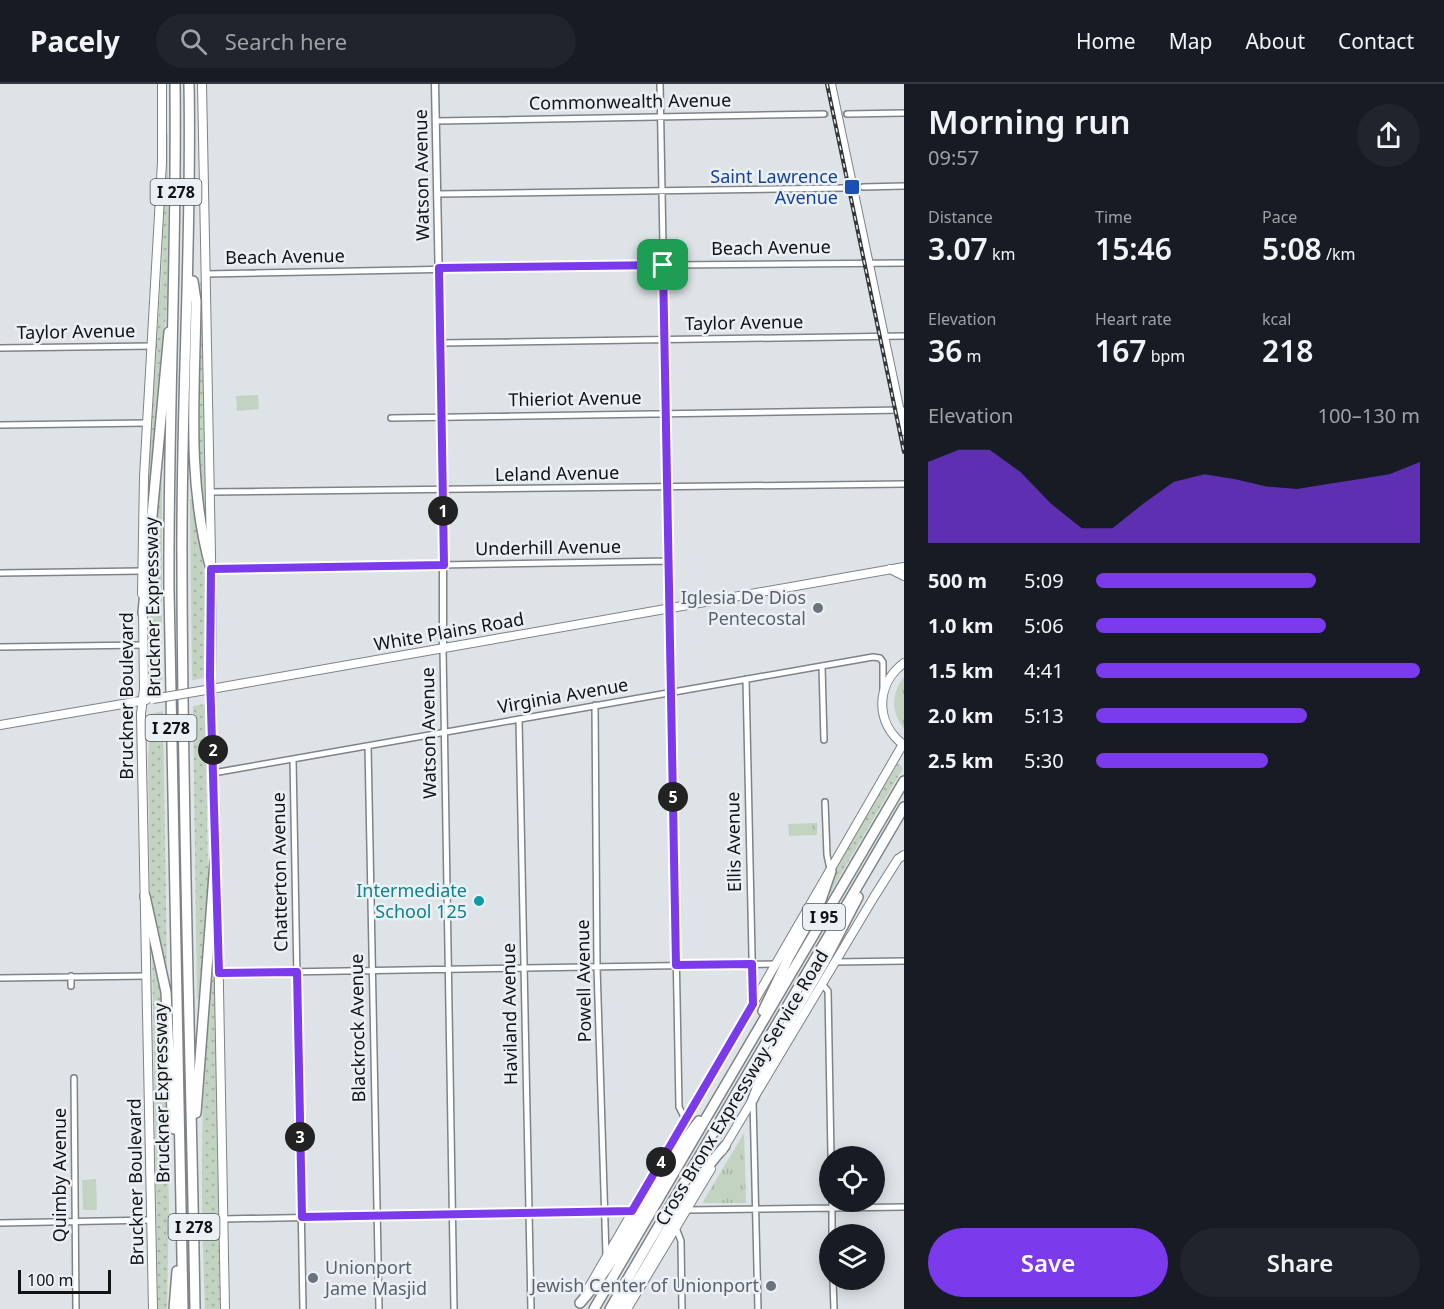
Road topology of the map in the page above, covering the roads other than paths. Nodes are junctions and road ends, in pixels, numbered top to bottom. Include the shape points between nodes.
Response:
1 (162, 84) edge
2 (176, 84) edge
3 (189, 84) edge
4 (202, 84) edge
5 (435, 84) edge
6 (660, 84) edge
7 (831, 84) edge
8 (904, 112) edge
9 (824, 114) tunnel mouth
10 (848, 114) tunnel mouth
11 (661, 117) junction
12 (436, 121) junction
13 (904, 186) edge
14 (863, 187) tunnel mouth
15 (843, 188) tunnel mouth
16 (662, 191) junction
17 (438, 195) junction
18 (189, 258) junction
19 (868, 262) junction
20 (904, 263) edge
21 (663, 265) junction
22 (439, 268) junction
23 (206, 274) junction
24 (175, 301) junction
25 (883, 336) junction
26 (904, 336) edge
27 (665, 339) junction
28 (440, 343) junction
29 (153, 346) junction
30 (0, 348) edge
31 (902, 410) edge
32 (666, 413) junction
33 (441, 416) junction
34 (391, 418) dead end
35 (147, 423) junction
36 (0, 425) edge
37 (904, 432) edge
38 (904, 484) edge
39 (667, 487) junction
40 (443, 490) junction
41 (210, 492) junction
42 (669, 561) junction
43 (444, 565) junction
44 (904, 567) edge
45 (211, 569) junction
46 (890, 569) junction
47 (141, 571) junction
48 (0, 573) edge
49 (904, 576) edge
50 (669, 608) junction
51 (143, 613) junction
52 (143, 645) junction
53 (0, 647) edge
54 (444, 648) junction
55 (904, 663) edge
56 (822, 666) junction
57 (746, 679) junction
58 (211, 689) junction
59 (671, 692) junction
60 (882, 696) junction
61 (142, 701) junction
62 (595, 705) junction
63 (519, 719) junction
64 (0, 725) edge
65 (444, 732) junction
66 (824, 740) dead end
67 (904, 745) edge
68 (368, 746) junction
69 (293, 759) junction
70 (213, 773) junction
71 (904, 781) edge
72 (825, 802) dead end
73 (904, 807) edge
74 (896, 821) junction
75 (904, 855) edge
76 (215, 861) junction
77 (831, 871) junction
78 (145, 896) junction
79 (904, 961) edge
80 (835, 962) junction
81 (752, 964) junction
82 (776, 964) junction
83 (676, 965) junction
84 (597, 967) junction
85 (524, 968) junction
86 (448, 969) junction
87 (372, 971) junction
88 (297, 972) junction
89 (219, 973) junction
90 (71, 976) junction
91 (147, 976) junction
92 (0, 978) edge
93 (822, 984) junction
94 (71, 986) dead end
95 (753, 1004) junction
96 (744, 1054) junction
97 (74, 1077) dead end
98 (721, 1093) junction
99 (753, 1099) junction
100 (686, 1120) junction
101 (192, 1145) junction
102 (725, 1146) junction
103 (831, 1146) edge
104 (178, 1155) junction
105 (819, 1205) edge
106 (885, 1206) edge
107 (904, 1207) edge
108 (756, 1209) junction
109 (687, 1210) junction
110 (632, 1211) junction
111 (604, 1212) junction
112 (528, 1213) junction
113 (453, 1215) junction
114 (377, 1216) junction
115 (302, 1217) junction
116 (223, 1219) junction
117 (152, 1220) junction
118 (75, 1221) junction
119 (0, 1223) edge
120 (181, 1224) junction
121 (676, 1228) junction
122 (606, 1256) junction
123 (833, 1290) edge
124 (578, 1306) edge
125 (76, 1309) edge
126 (153, 1309) edge
127 (174, 1309) edge
128 (183, 1309) edge
129 (195, 1309) edge
130 (225, 1309) edge
131 (303, 1309) edge
132 (379, 1309) edge
133 (454, 1309) edge
134 (531, 1309) edge
135 (594, 1309) edge
136 (610, 1309) edge
137 (618, 1309) edge
138 (627, 1309) edge
139 (682, 1309) edge
140 (758, 1309) edge
141 (834, 1309) edge

1 - 29 main road, Bruckner Boulevard
2 - 24 highway, Bruckner Expressway / I 278
3 - 18 highway, Bruckner Expressway / I 278
4 - 23 main road
5 - 12 street, Watson Avenue
6 - 11 street
7 - 19 main road
8 - 10 street
9 - 11 street, Commonwealth Avenue
11 - 12 street, Commonwealth Avenue
11 - 16 street
12 - 17 street, Watson Avenue
13 - 14 street
15 - 16 street
16 - 17 street
16 - 21 street
17 - 22 street, Watson Avenue
18 - 45 highway via 196,301 194,478
18 - 101 highway, Bruckner Expressway / I 278 via 182,556
19 - 20 street, Beach Avenue
19 - 21 street, Beach Avenue
19 - 25 main road
21 - 22 street, Beach Avenue
21 - 27 street
22 - 23 street, Beach Avenue
22 - 28 street, Watson Avenue
23 - 41 main road
24 - 51 highway via 166,345
24 - 104 highway, Bruckner Expressway / I 278 via 169,555
25 - 26 street, Taylor Avenue
25 - 27 street, Taylor Avenue
25 - 31 main road
27 - 28 street, Taylor Avenue
27 - 32 street
28 - 33 street, Watson Avenue
29 - 30 street, Taylor Avenue
29 - 35 main road, Bruckner Boulevard
31 - 32 street, Thieriot Avenue
31 - 37 main road
32 - 33 street, Thieriot Avenue
32 - 39 street
33 - 34 street, Thieriot Avenue
33 - 40 street, Watson Avenue
35 - 36 street
35 - 47 main road, Bruckner Boulevard
38 - 39 street, Leland Avenue
39 - 40 street, Leland Avenue
39 - 42 street
40 - 41 street, Leland Avenue
40 - 43 street, Watson Avenue
41 - 45 main road
42 - 43 street, Underhill Avenue
42 - 50 street
43 - 45 street, Underhill Avenue
43 - 54 street, Watson Avenue
44 - 46 main road, White Plains Road
45 - 58 main road
46 - 49 main road
46 - 50 main road, White Plains Road
47 - 48 street
47 - 51 main road, Bruckner Boulevard
50 - 54 main road, White Plains Road
50 - 59 street
51 - 52 main road, Bruckner Boulevard
52 - 53 street
52 - 61 main road, Bruckner Boulevard
54 - 58 main road, White Plains Road
54 - 65 street, Watson Avenue
55 - 60 main road via 890,676
56 - 57 street, Virginia Avenue
56 - 60 street, Virginia Avenue via 880,658 884,664
56 - 66 street
57 - 59 street, Virginia Avenue
57 - 81 street, Ellis Avenue
58 - 61 main road, White Plains Road, bridge
58 - 70 main road
59 - 62 street, Virginia Avenue
59 - 83 street
60 - 67 main road via 886,723
61 - 64 main road, White Plains Road
61 - 78 main road, Bruckner Boulevard
62 - 63 street, Virginia Avenue
62 - 84 street, Powell Avenue
63 - 65 street, Virginia Avenue
63 - 85 street, Haviland Avenue
65 - 68 street, Virginia Avenue
65 - 86 street, Watson Avenue
67 - 77 main road, Cross Bronx Expressway Service Road
68 - 69 street, Virginia Avenue
68 - 87 street, Blackrock Avenue
69 - 70 street, Virginia Avenue
69 - 88 street, Chatterton Avenue
70 - 76 main road
71 - 96 highway, I 95
72 - 77 street via 826,855
73 - 74 highway, I 95
74 - 99 highway via 828,955 768,1059
74 - 136 highway, I 95
75 - 80 main road, Cross Bronx Expressway Service Road
76 - 89 main road
76 - 101 highway
77 - 82 main road, Cross Bronx Expressway Service Road
77 - 96 highway via 821,900
78 - 91 main road, Bruckner Boulevard
78 - 104 highway via 166,992
79 - 80 street
80 - 93 main road, Cross Bronx Expressway Service Road
81 - 82 street
81 - 83 street
81 - 95 street, Ellis Avenue
82 - 95 main road, Cross Bronx Expressway Service Road
83 - 84 street
83 - 100 street via 679,1107
84 - 85 street
84 - 111 street, Powell Avenue
85 - 86 street
85 - 112 street, Haviland Avenue
86 - 87 street
86 - 113 street, Watson Avenue
87 - 88 street
87 - 114 street, Blackrock Avenue
88 - 89 street
88 - 115 street, Chatterton Avenue
89 - 116 main road
90 - 91 street
90 - 92 street
90 - 94 street
91 - 117 main road, Bruckner Boulevard
93 - 99 main road, Cross Bronx Expressway Service Road
93 - 103 street via 828,992
95 - 100 main road, Cross Bronx Expressway Service Road
96 - 98 highway, I 95
97 - 118 street, Quimby Avenue
98 - 124 highway via 677,1151 608,1267
98 - 135 highway, I 95
99 - 102 main road, Cross Bronx Expressway Service Road
99 - 108 street
100 - 110 main road, Cross Bronx Expressway Service Road
101 - 129 highway, Bruckner Expressway / I 278
102 - 109 main road, Cross Bronx Expressway Service Road
102 - 137 highway via 695,1182
104 - 120 highway, Bruckner Expressway / I 278
105 - 108 street
106 - 107 street
108 - 109 street
108 - 140 street
109 - 121 main road, Cross Bronx Expressway Service Road
110 - 111 street
110 - 122 main road, Cross Bronx Expressway Service Road
111 - 112 street
111 - 122 street, Powell Avenue
112 - 113 street
112 - 134 street, Haviland Avenue
113 - 114 street
113 - 133 street, Watson Avenue
114 - 115 street
114 - 132 street, Blackrock Avenue
115 - 116 street
115 - 131 street, Chatterton Avenue
116 - 130 main road
117 - 118 street
117 - 126 main road, Bruckner Boulevard
118 - 119 street
118 - 125 street, Quimby Avenue
120 - 127 highway
120 - 128 highway, Bruckner Expressway / I 278
121 - 138 main road, Cross Bronx Expressway Service Road
121 - 139 street via 681,1241
122 - 124 main road, Cross Bronx Expressway Service Road
123 - 141 street

